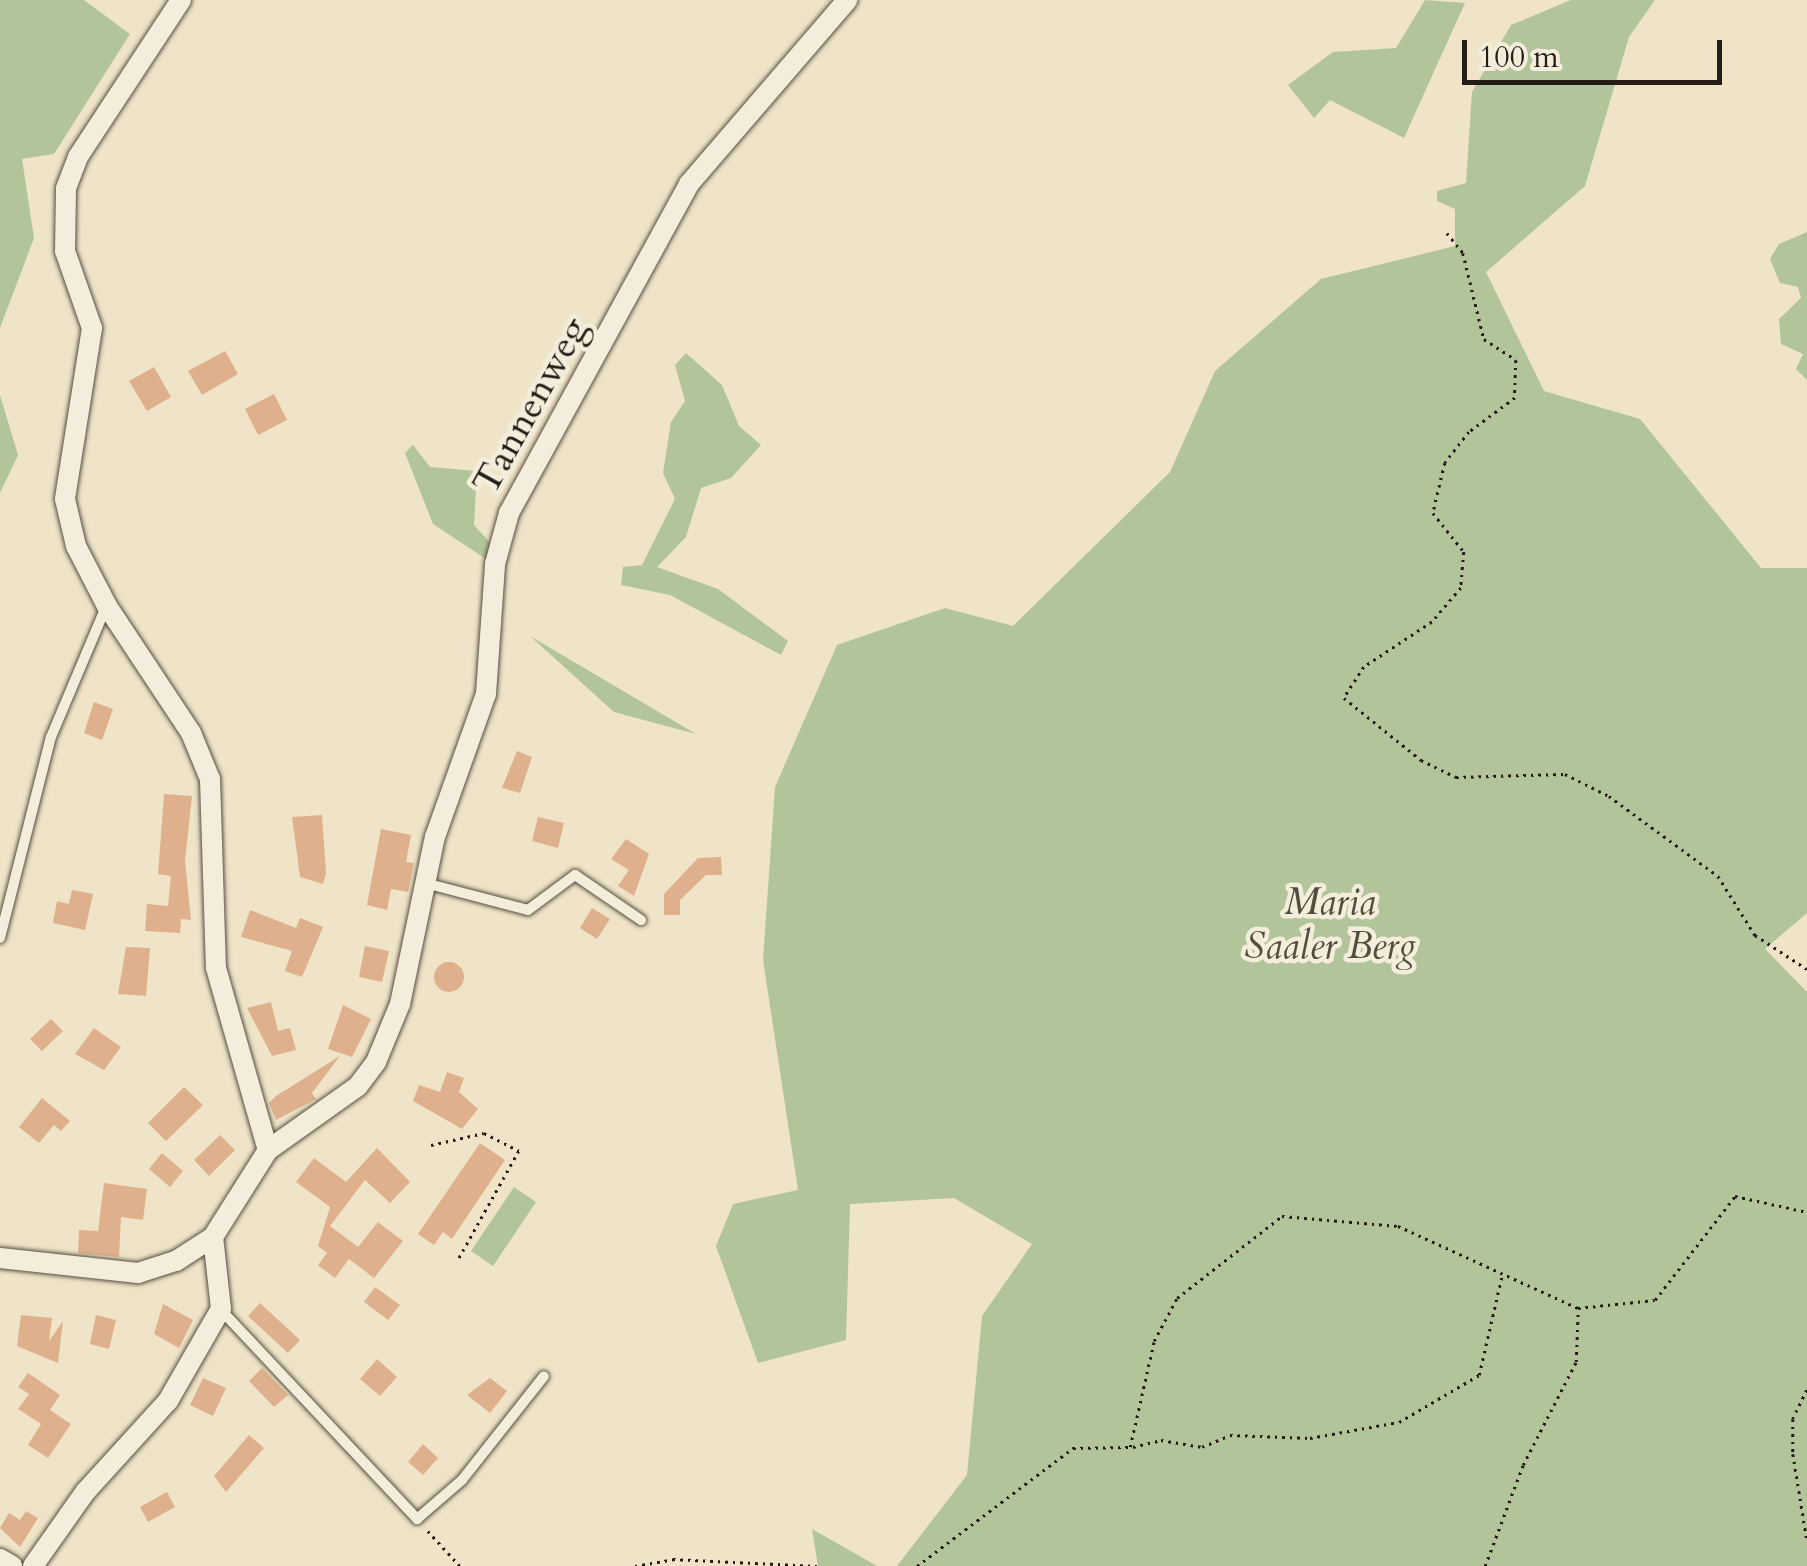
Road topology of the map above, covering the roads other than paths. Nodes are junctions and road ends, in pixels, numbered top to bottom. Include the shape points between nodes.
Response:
1 (180, 0) edge
2 (847, 0) edge
3 (106, 606) junction
4 (424, 882) junction
5 (641, 920) dead end
6 (0, 938) edge
7 (268, 1150) junction
8 (213, 1237) junction
9 (0, 1258) edge
10 (221, 1309) junction
11 (544, 1376) dead end
12 (0, 1559) edge
13 (12, 1566) edge
14 (33, 1566) edge

1 - 3 street via 78,156 66,188 65,251 92,328 65,499 76,546
2 - 4 street, Tannenweg via 689,184 509,513 495,564 486,694
3 - 6 lane via 51,737
3 - 7 street via 191,733 210,779 216,968
4 - 5 lane via 528,910 575,875
4 - 7 street, Tannenweg via 400,1004 376,1062 358,1086
7 - 8 street
8 - 9 street via 138,1273
8 - 10 street
10 - 11 lane via 417,1518 462,1480
10 - 14 street via 168,1400 86,1491
12 - 13 street

